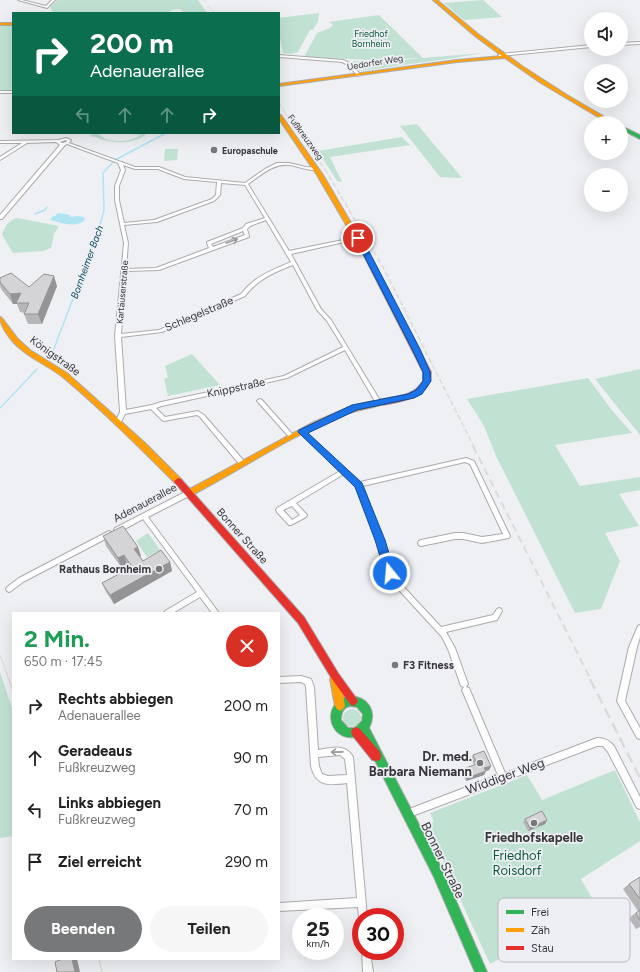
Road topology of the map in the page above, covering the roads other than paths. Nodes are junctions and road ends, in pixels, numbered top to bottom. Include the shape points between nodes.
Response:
1 (19, 0) edge
2 (54, 0) edge
3 (435, 0) edge
4 (47, 7) junction
5 (49, 12) edge
6 (0, 24) edge
7 (12, 24) edge
8 (640, 43) edge
9 (628, 44) edge
10 (584, 47) edge
11 (516, 55) junction
12 (280, 56) edge
13 (502, 56) junction
14 (488, 57) junction
15 (359, 75) junction
16 (280, 85) edge
17 (0, 92) edge
18 (12, 92) edge
19 (600, 116) edge
20 (280, 117) edge
21 (628, 131) edge
22 (70, 134) edge
23 (640, 137) edge
24 (0, 142) edge
25 (26, 142) junction
26 (65, 142) junction
27 (0, 159) edge
28 (119, 162) junction
29 (138, 169) junction
30 (317, 169) junction
31 (123, 170) junction
32 (219, 181) junction
33 (246, 184) junction
34 (0, 218) edge
35 (266, 219) junction
36 (123, 224) junction
37 (358, 238) junction
38 (288, 253) junction
39 (294, 263) junction
40 (124, 270) junction
41 (0, 319) edge
42 (118, 336) junction
43 (345, 348) junction
44 (260, 401) dead end
45 (378, 402) junction
46 (153, 407) junction
47 (123, 412) junction
48 (118, 423) junction
49 (302, 432) junction
50 (292, 437) junction
51 (242, 463) junction
52 (343, 472) junction
53 (359, 485) junction
54 (188, 493) junction
55 (292, 502) dead end
56 (144, 516) junction
57 (422, 543) dead end
58 (9, 589) dead end
59 (201, 593) junction
60 (169, 612) edge
61 (215, 612) edge
62 (499, 612) dead end
63 (640, 628) edge
64 (440, 630) junction
65 (335, 676) junction
66 (280, 680) edge
67 (353, 701) junction
68 (340, 706) junction
69 (364, 728) junction
70 (356, 732) junction
71 (640, 735) edge
72 (314, 754) junction
73 (379, 760) junction
74 (503, 777) junction
75 (350, 779) junction
76 (640, 805) edge
77 (408, 814) junction
78 (362, 902) junction
79 (280, 907) edge
80 (362, 908) edge
81 (367, 960) edge
82 (368, 972) edge
83 (481, 972) edge

1 - 4 street
2 - 4 street
3 - 13 street via 458,22
4 - 5 street
6 - 7 street
8 - 9 street
10 - 11 street
11 - 13 street
11 - 13 street
11 - 13 street via 514,59
12 - 15 street via 348,62
13 - 14 street, Uedorfer Weg
13 - 14 street via 490,54
13 - 19 street via 563,96
14 - 15 street, Uedorfer Weg
15 - 16 street, Uedorfer Weg
17 - 18 street
20 - 30 street, Fußkreuzweg
21 - 23 street
22 - 26 street
24 - 25 street
25 - 26 street
25 - 27 street
26 - 28 street
26 - 34 street
28 - 29 street
28 - 31 street
29 - 31 street
29 - 32 street via 159,168 179,177
30 - 33 street, Fußkreuzweg via 276,164
30 - 37 street, Fußkreuzweg
31 - 36 street, Kartäuserstraße via 117,186 117,200
32 - 33 street
32 - 36 street via 218,195 212,200 155,221
33 - 35 street
35 - 38 street
35 - 40 street via 209,243 211,249 157,269
36 - 40 street, Kartäuserstraße via 126,243
37 - 38 street
37 - 45 street, Fußkreuzweg via 396,308 426,372 427,381 419,392
38 - 39 street
39 - 42 street, Schlegelstraße via 271,272 250,286 243,295 160,331
39 - 43 street via 319,310 329,320
40 - 42 street, Kartäuserstraße
41 - 48 street, Königstraße via 16,341 28,352 65,375
42 - 47 street, Kartäuserstraße
43 - 45 street
43 - 46 street, Knippstraße via 285,377
44 - 50 street
45 - 49 street, Adenauerallee via 355,407
46 - 47 street, Knippstraße
46 - 51 street via 164,419 198,413
47 - 48 street, Kartäuserstraße
48 - 54 street, Bonner Straße
49 - 50 street, Adenauerallee
49 - 52 street
50 - 51 street, Adenauerallee
51 - 54 street, Adenauerallee
52 - 53 street
52 - 55 street
53 - 57 street via 466,460 472,462 507,536 482,540 455,536
53 - 64 street via 390,573
54 - 56 street, Adenauerallee
54 - 65 street, Bonner Straße via 301,620
56 - 58 street, Adenauerallee via 21,580
56 - 59 street
59 - 60 street
59 - 61 street
62 - 64 street via 495,618
63 - 71 street via 621,700
64 - 74 street via 451,648
65 - 67 street, Bonner Straße
65 - 68 street, Bonner Straße
66 - 72 street via 308,681
67 - 68 street
67 - 69 street via 364,706 367,711 368,721
68 - 70 street via 335,718 338,724 342,730
69 - 70 street
69 - 73 street, Bonner Straße
70 - 73 street, Bonner Straße
72 - 75 street via 318,777 324,780
75 -> 72 street via 349,757 341,751
73 - 77 street, Bonner Straße
74 - 76 street, Widdiger Weg via 603,742 611,749
74 - 77 street, Widdiger Weg
75 - 78 street
77 - 83 street, Bonner Straße via 436,869
78 - 79 street
78 - 80 street
81 - 82 street

